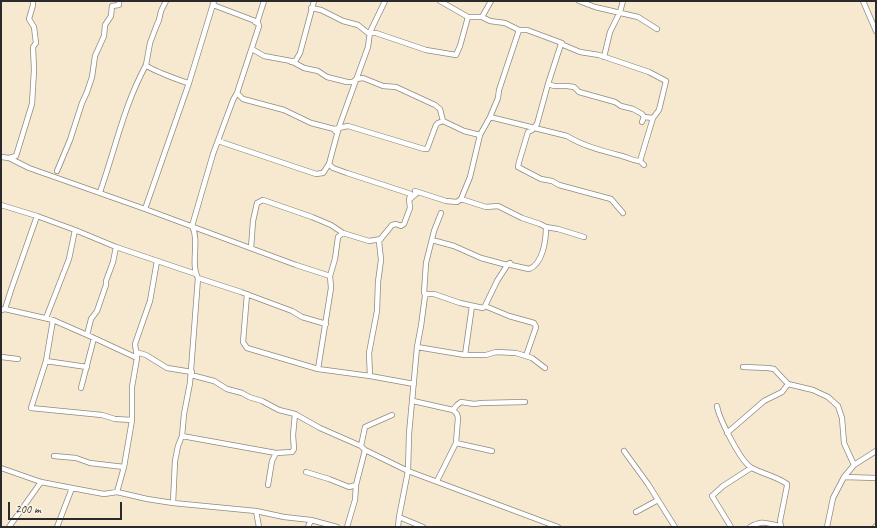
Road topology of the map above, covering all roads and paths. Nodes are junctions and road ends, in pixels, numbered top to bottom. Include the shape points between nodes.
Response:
1 (33, 1) edge
2 (119, 1) edge
3 (166, 1) edge
4 (264, 1) edge
5 (314, 1) edge
6 (384, 1) edge
7 (440, 1) edge
8 (491, 1) edge
9 (579, 1) edge
10 (623, 1) edge
11 (863, 1) edge
12 (213, 5) edge
13 (311, 8) junction
14 (620, 12) junction
15 (468, 17) junction
16 (482, 17) junction
17 (257, 23) junction
18 (657, 29) dead end
19 (519, 30) junction
20 (876, 31) edge
21 (370, 33) junction
22 (561, 44) junction
23 (252, 49) junction
24 (604, 57) junction
25 (291, 62) junction
26 (146, 65) junction
27 (356, 79) junction
28 (189, 83) junction
29 (548, 84) junction
30 (237, 93) junction
31 (490, 118) junction
32 (654, 118) junction
33 (443, 121) junction
34 (339, 127) junction
35 (533, 128) junction
36 (334, 129) junction
37 (338, 134) junction
38 (480, 135) junction
39 (218, 141) junction
40 (1, 157) edge
41 (9, 158) junction
42 (328, 164) junction
43 (41, 171) junction
44 (57, 171) junction
45 (57, 178) junction
46 (100, 192) junction
47 (409, 199) junction
48 (461, 199) junction
49 (1, 205) edge
50 (145, 209) junction
51 (441, 213) dead end
52 (623, 213) dead end
53 (37, 216) junction
54 (192, 226) junction
55 (546, 227) junction
56 (75, 230) junction
57 (343, 233) junction
58 (584, 237) dead end
59 (381, 239) junction
60 (432, 240) junction
61 (116, 247) junction
62 (251, 248) junction
63 (157, 261) junction
64 (507, 265) junction
65 (197, 276) junction
66 (330, 276) junction
67 (247, 294) junction
68 (428, 294) junction
69 (472, 306) junction
70 (485, 306) junction
71 (3, 310) edge
72 (46, 318) junction
73 (53, 320) junction
74 (326, 324) junction
75 (87, 335) junction
76 (94, 338) junction
77 (417, 347) junction
78 (125, 352) junction
79 (137, 352) junction
80 (465, 355) junction
81 (526, 356) junction
82 (1, 357) edge
83 (137, 358) junction
84 (18, 359) dead end
85 (46, 362) junction
86 (87, 367) junction
87 (743, 367) dead end
88 (545, 368) dead end
89 (318, 369) junction
90 (191, 373) junction
91 (370, 376) junction
92 (414, 384) junction
93 (788, 384) junction
94 (81, 388) dead end
95 (413, 401) junction
96 (524, 402) dead end
97 (717, 406) dead end
98 (453, 410) junction
99 (295, 414) junction
100 (392, 415) dead end
101 (132, 420) junction
102 (727, 433) junction
103 (182, 436) junction
104 (456, 443) junction
105 (363, 448) junction
106 (492, 451) dead end
107 (876, 451) edge
108 (624, 452) dead end
109 (276, 453) junction
110 (54, 456) dead end
111 (854, 465) junction
112 (124, 467) junction
113 (1, 468) edge
114 (752, 468) junction
115 (408, 471) junction
116 (306, 472) dead end
117 (844, 477) junction
118 (876, 478) edge
119 (437, 481) junction
120 (40, 482) junction
121 (268, 485) dead end
122 (356, 486) junction
123 (72, 488) junction
124 (117, 492) junction
125 (658, 500) junction
126 (173, 503) junction
127 (256, 511) junction
128 (636, 512) dead end
129 (399, 517) junction
130 (311, 520) junction
131 (781, 526) edge
132 (9, 527) edge
133 (58, 527) edge
134 (259, 527) edge
135 (308, 527) edge
136 (337, 527) edge
137 (347, 527) edge
138 (398, 527) edge
139 (423, 527) edge
140 (558, 527) edge
141 (674, 527) edge
142 (731, 527) edge
143 (750, 527) edge
144 (827, 527) edge

1 - 41 street via 29,19 34,26 36,43 33,47 32,104 16,156
2 - 44 street via 119,5 112,6 111,16 105,25 104,36 95,56 92,77
3 - 26 street via 150,43
4 - 17 street
5 - 13 street
6 - 21 street
7 - 15 street
8 - 16 street
9 - 14 street
10 - 14 street
11 - 20 street
12 - 17 street
12 - 28 street
13 - 21 street via 358,25
13 - 25 street via 299,56
14 - 18 street via 638,17
14 - 24 street via 610,32
15 - 16 street
15 - 21 street via 456,55 426,50
16 - 19 street via 490,21 507,23
17 - 23 street via 259,26
19 - 22 street via 543,35
19 - 31 street
21 - 27 street via 368,47
22 - 24 street via 580,52
22 - 29 street
23 - 25 street via 264,56
23 - 30 street
24 - 32 street via 649,72 666,81 659,110
25 - 27 street via 318,71 327,77 347,82
26 - 28 street via 179,81
26 - 46 street via 127,107
27 - 33 street via 363,78 383,86 396,87 435,105 440,109
27 - 34 street
28 - 50 street
29 - 32 street via 574,87 579,92 616,102 642,114 643,120
29 - 35 street via 538,121
30 - 36 street via 243,100 284,110
30 - 39 street
31 - 35 street
31 - 38 street
32 - 35 street via 642,163 598,150 567,136
33 - 34 street via 436,125 427,149 348,126
33 - 38 street
34 - 36 street
34 - 37 street
35 - 52 street via 526,137 518,167 541,179 610,199
36 - 37 street
37 - 42 street
38 - 48 street via 470,177
39 - 42 street via 316,174 324,173
39 - 54 street
40 - 41 street
41 - 43 street
42 - 47 street via 333,168 411,194
43 - 44 street
43 - 45 street
44 - 45 street via 60,177
45 - 46 street
46 - 50 street
47 - 48 street via 416,194 415,191 448,201 457,202
47 - 59 street via 410,208 404,224 392,225
48 - 55 street via 486,207 498,206
49 - 53 street
50 - 54 street
51 - 60 street
53 - 56 street
53 - 71 street
54 - 62 street
54 - 65 street via 195,233
55 - 58 street
55 - 64 street via 544,246 533,268 527,269 510,263
56 - 61 street
56 - 72 street via 69,259
57 - 59 street via 369,241
57 - 62 street via 312,217 263,200 257,203
57 - 66 street via 338,237
59 - 91 street via 377,311 369,353
60 - 64 street
60 - 68 street via 426,263 424,293
61 - 63 street
61 - 75 street via 106,285
62 - 66 street
63 - 65 street
63 - 79 street via 150,302 135,344
64 - 70 street
65 - 67 street
65 - 90 street
66 - 74 street via 332,288
67 - 74 street
67 - 89 street via 244,345
68 - 69 street
68 - 77 street via 424,300
69 - 70 street
69 - 80 street
70 - 81 street via 504,315 535,324
71 - 72 street
72 - 73 street
73 - 75 street
73 - 85 street
74 - 89 street
75 - 76 street
76 - 78 street
76 - 86 street
77 - 80 street
77 - 92 street
78 - 79 street
78 - 83 street
79 - 83 street
79 - 90 street via 168,368
80 - 81 street via 486,355 496,352
81 - 88 street
82 - 84 street
83 - 101 street via 132,387
85 - 86 street
85 - 101 street via 32,408
86 - 94 street
87 - 93 street via 774,369
89 - 91 street
90 - 99 street via 279,410
90 - 103 street
91 - 92 street
92 - 95 street
93 - 102 street via 782,392 764,401
93 - 111 street via 813,390 828,397 838,406 842,418 844,443
95 - 98 street
95 - 115 street
96 - 98 street via 461,402
97 - 102 street
98 - 104 street via 458,418
99 - 105 street
99 - 109 street via 294,448 292,452
100 - 105 street via 365,427
101 - 112 street
102 - 114 street via 746,464
103 - 109 street
103 - 126 street via 175,461
104 - 106 street
104 - 119 street
105 - 115 street
105 - 122 street
107 - 111 street
108 - 125 street
109 - 121 street
110 - 112 street
111 - 117 street
112 - 124 street
113 - 120 street
114 - 131 street via 787,484
114 - 142 street via 712,496
115 - 119 street
115 - 129 street
116 - 122 street via 349,487
117 - 118 street
117 - 144 street via 833,498
119 - 140 street
120 - 123 street
120 - 132 street
122 - 137 street via 355,500
123 - 124 street via 104,494
123 - 133 street
124 - 126 street via 147,500
125 - 128 street
125 - 141 street
126 - 127 street
127 - 130 street
127 - 134 street
129 - 138 street
129 - 139 street
130 - 135 street
130 - 136 street
131 - 143 street via 758,522

